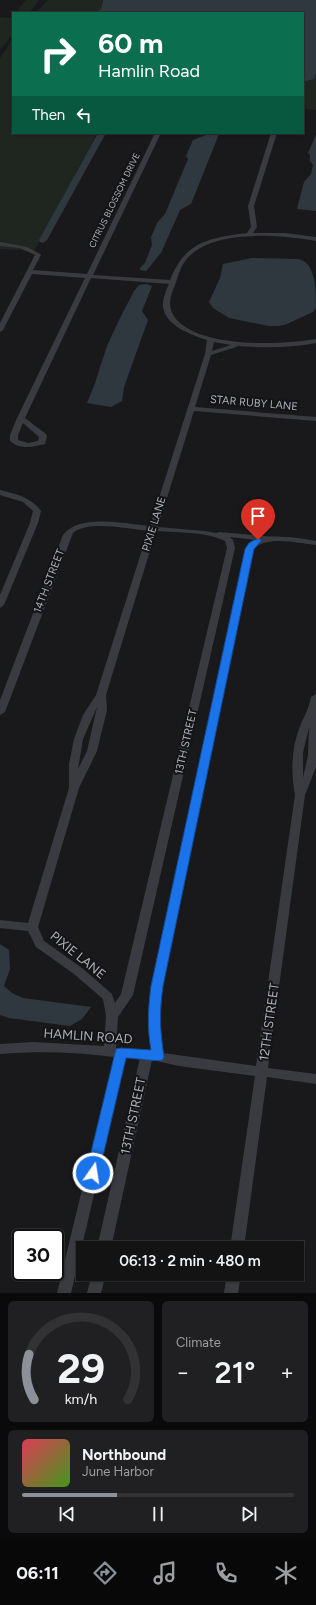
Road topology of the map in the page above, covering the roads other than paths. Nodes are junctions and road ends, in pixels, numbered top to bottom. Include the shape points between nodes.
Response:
1 (158, 134) edge
2 (274, 134) edge
3 (254, 224) junction
4 (275, 234) junction
5 (249, 235) junction
6 (316, 237) edge
7 (0, 244) edge
8 (30, 272) junction
9 (88, 276) junction
10 (173, 282) junction
11 (0, 330) edge
12 (211, 339) junction
13 (316, 341) edge
14 (242, 345) junction
15 (208, 354) junction
16 (190, 409) junction
17 (21, 418) dead end
18 (316, 419) edge
19 (0, 492) edge
20 (153, 529) junction
21 (212, 534) junction
22 (268, 539) junction
23 (316, 543) edge
24 (0, 605) edge
25 (101, 695) junction
26 (316, 697) edge
27 (0, 712) edge
28 (313, 713) junction
29 (74, 788) junction
30 (300, 795) junction
31 (0, 924) edge
32 (32, 927) junction
33 (112, 1016) junction
34 (0, 1049) edge
35 (115, 1052) junction
36 (153, 1055) junction
37 (262, 1072) junction
38 (316, 1079) edge
39 (106, 1241) edge
40 (238, 1241) edge
41 (97, 1281) edge
42 (233, 1281) edge
43 (64, 1293) edge
44 (94, 1293) edge
45 (231, 1293) edge

1 - 9 street, CITRUS BLOSSOM DRIVE
2 - 3 street via 251,206
3 - 4 street
3 - 5 street
4 - 5 street
4 - 6 street
5 - 10 street via 220,240 194,250 185,257
7 - 8 street via 32,249 38,255
8 - 9 street
8 - 11 street
9 - 10 street
9 - 17 street, CITRUS BLOSSOM DRIVE
10 - 12 street via 166,302 169,314 186,330
12 - 14 street
12 - 15 street, PIXIE LANE
13 - 14 street via 288,346
14 - 15 street
15 - 16 street, PIXIE LANE
16 - 18 street, STAR RUBY LANE
16 - 20 street, PIXIE LANE
19 - 24 street via 28,502 37,511
20 - 21 street, 13TH STREET
20 - 25 street, PIXIE LANE
20 - 27 street, 14TH STREET via 91,524 78,526 69,531
21 - 22 street via 237,534
21 - 33 street, 13TH STREET via 229,540 231,548 127,995
22 - 23 street
22 - 36 street, 13TH STREET via 255,542 250,549 159,978 153,1011
25 - 29 street, PIXIE LANE via 102,710 92,751
25 - 29 street, PIXIE LANE via 91,709 80,737 73,771
26 - 28 street, 12TH STREET
28 - 30 street, 12TH STREET via 313,760
28 - 30 street, 12TH STREET via 304,727 297,760
29 - 32 street, PIXIE LANE
30 - 37 street, 12TH STREET
31 - 32 street
32 - 33 street, PIXIE LANE via 40,944 78,971 108,997
33 - 35 street, PIXIE LANE
34 - 35 street, HAMLIN ROAD via 52,1047
35 - 36 street, HAMLIN ROAD
35 - 43 street
36 - 37 street, HAMLIN ROAD
36 - 39 street, 13TH STREET
37 - 38 street, HAMLIN ROAD
37 - 40 street, 12TH STREET
41 - 44 street
42 - 45 street

